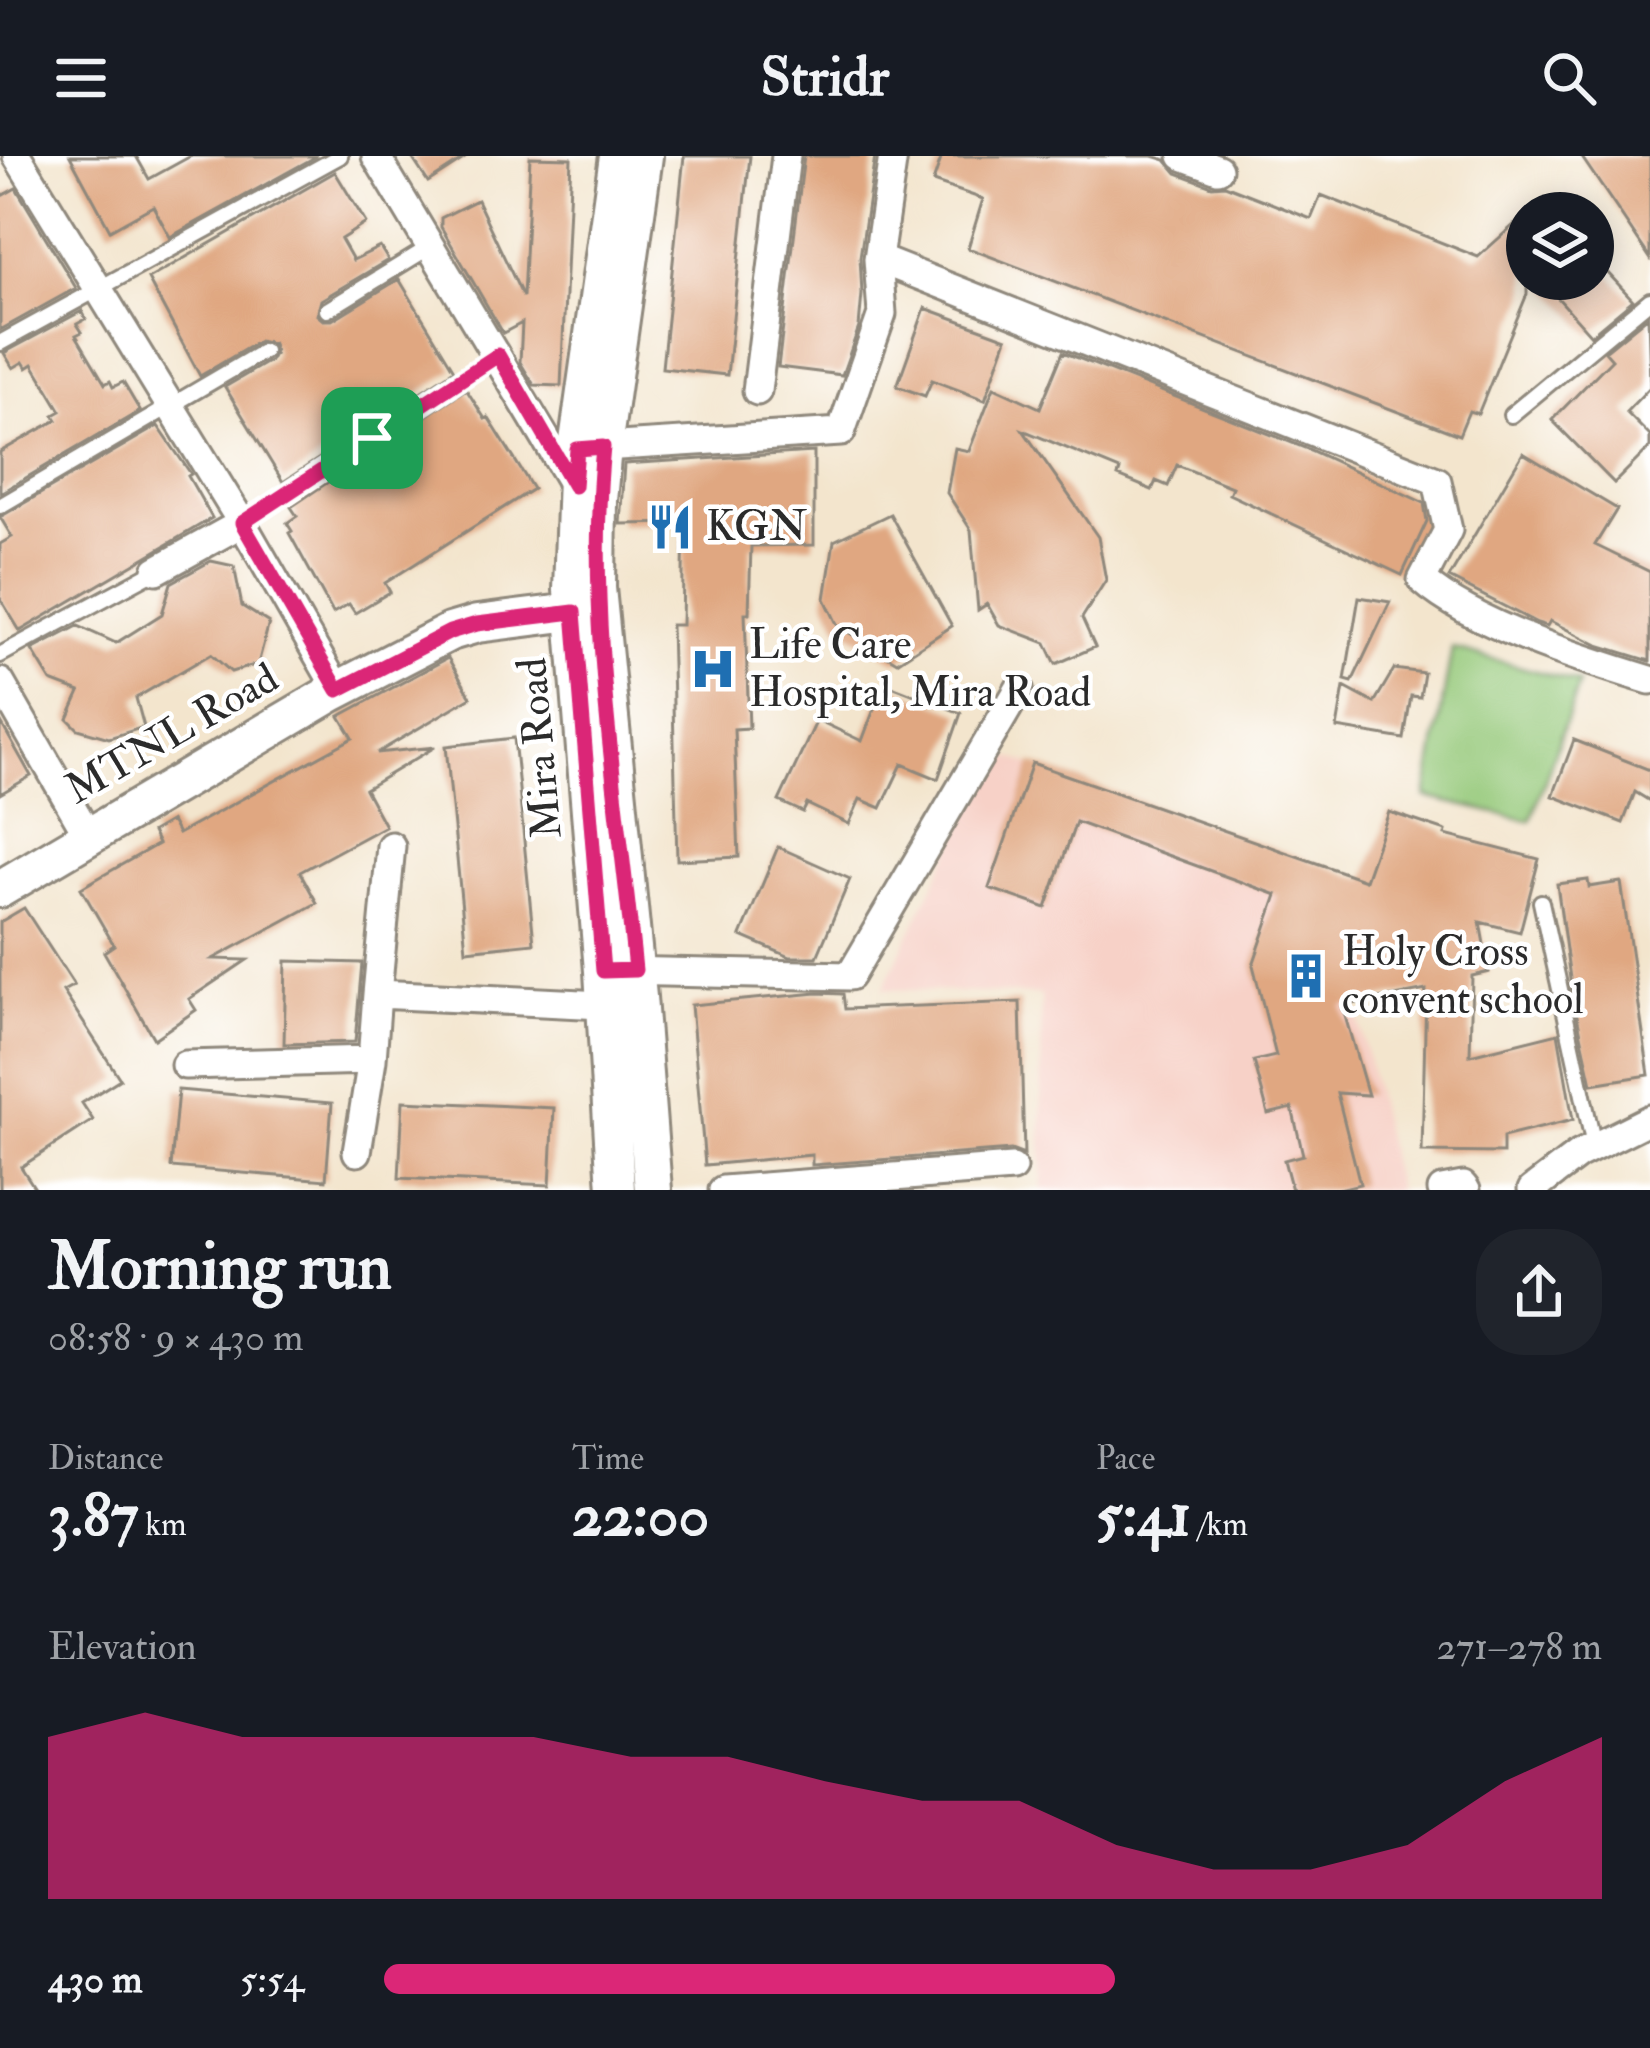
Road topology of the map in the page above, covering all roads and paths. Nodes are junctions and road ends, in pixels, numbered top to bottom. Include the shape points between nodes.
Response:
1 (17, 156) edge
2 (340, 156) edge
3 (376, 156) edge
4 (618, 156) edge
5 (644, 156) edge
6 (787, 156) edge
7 (893, 156) edge
8 (1184, 156) edge
9 (1218, 169) dead end
10 (433, 245) junction
11 (878, 259) junction
12 (98, 288) junction
13 (1650, 300) edge
14 (327, 310) dead end
15 (0, 343) edge
16 (264, 351) dead end
17 (498, 355) junction
18 (757, 391) dead end
19 (172, 408) junction
20 (1511, 415) dead end
21 (590, 448) junction
22 (586, 493) junction
23 (0, 506) edge
24 (242, 523) junction
25 (157, 570) joint
26 (585, 600) junction
27 (0, 655) edge
28 (1650, 680) edge
29 (0, 682) edge
30 (333, 683) junction
31 (1018, 689) dead end
32 (84, 828) junction
33 (391, 846) dead end
34 (0, 870) edge
35 (0, 889) edge
36 (1541, 902) dead end
37 (614, 982) junction
38 (377, 994) junction
39 (372, 1060) junction
40 (185, 1064) dead end
41 (1650, 1118) edge
42 (1594, 1146) junction
43 (357, 1152) dead end
44 (1012, 1168) dead end
45 (616, 1190) edge
46 (652, 1190) edge
47 (723, 1190) edge
48 (1442, 1190) edge
49 (1466, 1190) edge
50 (1532, 1190) edge

1 - 12 street
2 - 12 lane
3 - 10 street
4 - 21 main road, Mira Road
5 - 21 main road, Mira Road
6 - 18 street
7 - 11 street
8 - 9 street
10 - 14 lane
10 - 17 street
11 - 21 street via 882,314 841,432
11 - 28 street via 1437,481 1448,530 1422,580 1438,595
12 - 15 lane
12 - 19 street
13 - 20 lane
16 - 19 lane
17 - 22 street
17 - 24 lane
19 - 23 lane
19 - 24 street
21 - 22 main road, Mira Road
22 - 26 main road, Mira Road
24 - 25 street
24 - 30 street
25 - 27 lane
26 - 30 main road, MTNL Road via 450,632
26 - 37 main road, Mira Road
29 - 32 street
30 - 32 main road, MTNL Road
31 - 37 street via 850,976
32 - 34 main road, MTNL Road
32 - 35 main road, MTNL Road
33 - 38 street
36 - 42 lane
37 - 38 street
37 - 45 main road, Mira Road
37 - 46 main road, Mira Road
38 - 39 street
39 - 40 street
39 - 43 street
41 - 42 street
42 - 50 street
44 - 47 street
48 - 49 street

